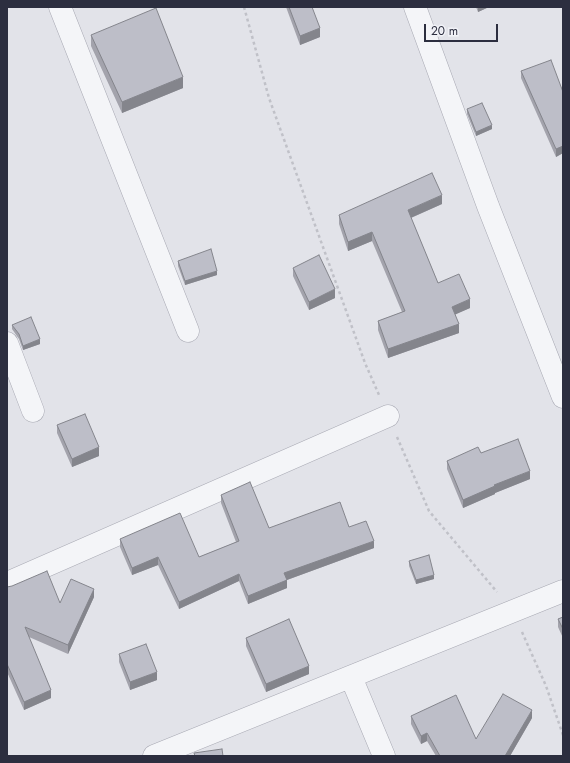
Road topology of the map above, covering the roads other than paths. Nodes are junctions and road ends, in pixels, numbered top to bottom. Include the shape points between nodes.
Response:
1 (60, 7) edge
2 (415, 7) edge
3 (188, 331) dead end
4 (7, 343) edge
5 (563, 397) edge
6 (33, 411) dead end
7 (388, 416) road end
8 (7, 582) edge
9 (563, 591) edge
10 (351, 677) junction
11 (154, 756) edge
12 (384, 756) edge

1 - 3 street
2 - 5 street via 488,206
4 - 6 street
7 - 8 street
9 - 10 street
10 - 11 street
10 - 12 street

